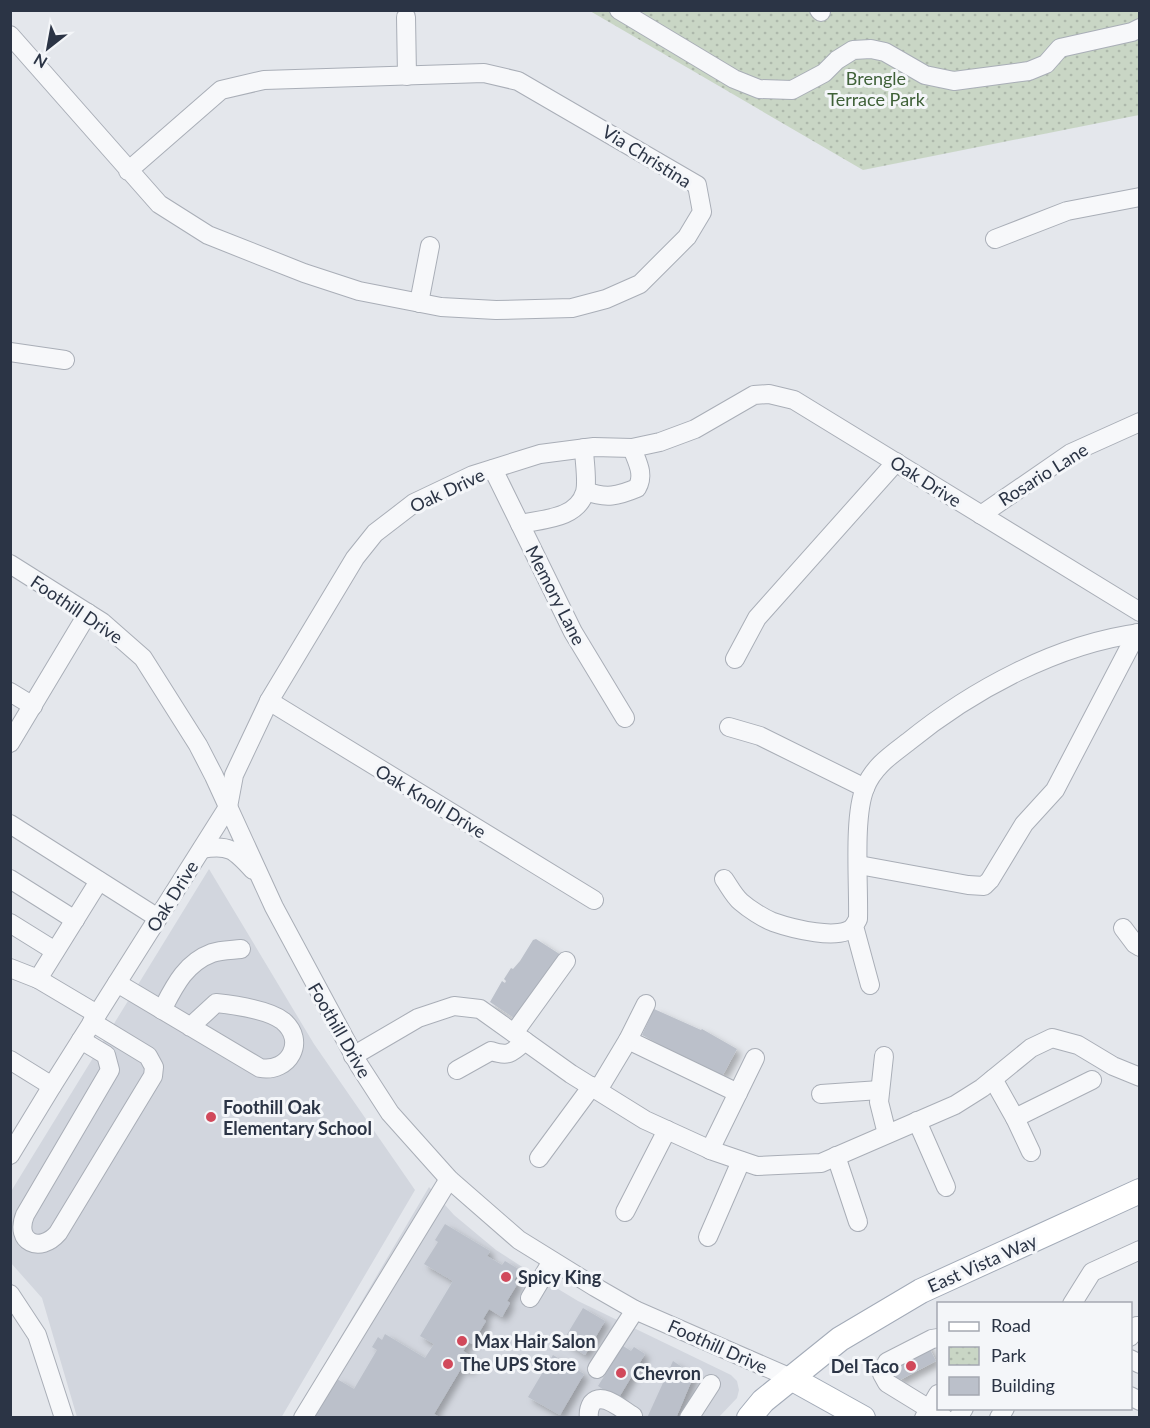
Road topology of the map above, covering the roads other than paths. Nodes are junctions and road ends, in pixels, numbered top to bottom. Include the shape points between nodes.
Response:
1 (619, 10) edge
2 (406, 16) dead end
3 (1140, 28) edge
4 (10, 35) edge
5 (407, 76) junction
6 (128, 171) junction
7 (1140, 197) edge
8 (994, 239) dead end
9 (430, 246) dead end
10 (419, 303) junction
11 (10, 352) edge
12 (65, 360) dead end
13 (1140, 422) edge
14 (584, 448) junction
15 (632, 448) junction
16 (896, 462) junction
17 (493, 469) junction
18 (586, 491) junction
19 (981, 515) junction
20 (520, 524) junction
21 (10, 564) edge
22 (1140, 612) edge
23 (88, 613) junction
24 (1138, 633) edge
25 (735, 659) dead end
26 (10, 692) edge
27 (269, 701) junction
28 (33, 706) junction
29 (625, 718) dead end
30 (729, 727) dead end
31 (10, 743) edge
32 (865, 788) junction
33 (228, 807) junction
34 (10, 824) edge
35 (202, 849) junction
36 (859, 865) junction
37 (10, 879) edge
38 (724, 879) dead end
39 (99, 881) junction
40 (264, 883) junction
41 (594, 900) dead end
42 (158, 918) junction
43 (75, 920) junction
44 (10, 923) edge
45 (854, 926) junction
46 (1123, 928) dead end
47 (1140, 946) edge
48 (241, 949) dead end
49 (55, 951) junction
50 (566, 961) dead end
51 (10, 968) edge
52 (38, 979) junction
53 (117, 983) junction
54 (870, 985) dead end
55 (646, 1004) dead end
56 (162, 1010) junction
57 (95, 1018) junction
58 (190, 1027) junction
59 (520, 1037) junction
60 (81, 1040) junction
61 (628, 1040) junction
62 (353, 1056) junction
63 (884, 1056) dead end
64 (755, 1058) dead end
65 (10, 1060) edge
66 (457, 1070) dead end
67 (1140, 1077) edge
68 (993, 1079) junction
69 (1092, 1080) dead end
70 (52, 1086) junction
71 (595, 1088) junction
72 (880, 1090) junction
73 (738, 1093) junction
74 (820, 1094) dead end
75 (1015, 1118) junction
76 (916, 1121) junction
77 (667, 1130) junction
78 (887, 1134) junction
79 (710, 1150) junction
80 (1031, 1152) dead end
81 (10, 1155) edge
82 (836, 1156) junction
83 (539, 1158) dead end
84 (741, 1161) junction
85 (449, 1179) junction
86 (946, 1187) dead end
87 (1140, 1191) edge
88 (625, 1212) dead end
89 (858, 1222) dead end
90 (708, 1237) dead end
91 (1140, 1250) edge
92 (552, 1261) junction
93 (10, 1294) edge
94 (530, 1298) dead end
95 (1073, 1302) edge
96 (635, 1310) junction
97 (937, 1338) edge
98 (597, 1369) dead end
99 (791, 1378) junction
100 (711, 1384) dead end
101 (934, 1410) edge
102 (633, 1416) dead end
103 (64, 1418) edge
104 (303, 1418) edge
105 (589, 1418) edge
106 (689, 1418) edge
107 (749, 1418) edge
108 (863, 1418) edge

1 - 3 street via 734,79 759,89 784,81 792,90 824,73 854,50 885,52 925,75 954,81 1029,71 1046,64 1060,48
2 - 5 street
4 - 6 street, Via Christina
5 - 6 street, Via Christina via 264,80 221,90
5 - 10 street, Via Christina via 484,73 518,81 697,185 702,212 687,237 640,284 606,299 572,308 536,310 485,310
6 - 10 street, Via Christina via 159,204 208,235 359,291
7 - 8 street via 1067,210
9 - 10 street
11 - 12 street
13 - 19 street, Rosario Lane via 1071,453
14 - 15 street, Oak Drive
14 - 17 street, Oak Drive via 540,454
14 - 18 street
15 - 16 street, Oak Drive via 686,432 754,396 769,394 794,400
15 - 18 street via 641,472 637,488 615,497
16 - 19 street, Oak Drive
16 - 25 street via 757,618
17 - 20 street, Memory Lane
17 - 27 street, Oak Drive via 414,503 375,533 355,558
18 - 20 street via 570,513
19 - 22 street, Oak Drive
20 - 29 street, Memory Lane via 573,632
21 - 23 street, Foothill Drive
23 - 28 street
23 - 33 street, Foothill Drive via 143,658 198,745
24 - 32 street via 1063,653 995,683 928,726 880,764
24 - 36 street via 1055,790 1024,824 984,886
26 - 28 street
27 - 33 street, Oak Drive via 234,775
27 - 41 street, Oak Knoll Drive
28 - 31 street
30 - 32 street via 760,736
32 - 36 street via 859,816
33 - 35 street, Oak Drive
33 - 40 street, Foothill Drive
34 - 39 street
35 - 40 street via 218,846 237,852
35 - 42 street, Oak Drive
36 - 45 street via 858,919
37 - 43 street
38 - 45 street via 739,901 771,921 838,934
39 - 42 street
39 - 43 street
40 - 62 street, Foothill Drive
42 - 53 street, Oak Drive
43 - 49 street
44 - 49 street
45 - 54 street
46 - 47 street
48 - 56 street via 213,952 196,962 186,970
49 - 52 street
50 - 59 street
51 - 52 street
52 - 57 street
53 - 56 street
53 - 57 street, Oak Drive
55 - 61 street
56 - 58 street
57 - 60 street, Oak Drive
57 - 60 street via 148,1056 154,1067 153,1076 58,1233 51,1241 36,1245 23,1233 25,1215 110,1070 106,1055
58 - 58 street via 260,1068 271,1070 282,1065 294,1048 292,1034 283,1021 232,1005 216,1003
59 - 62 street via 480,1009 454,1006 418,1018
59 - 66 street via 512,1053 491,1051
59 - 71 street
60 - 70 street, Oak Drive
61 - 71 street
61 - 73 street
62 - 85 street, Foothill Drive via 390,1113
63 - 72 street
64 - 73 street
65 - 70 street
67 - 68 street via 1078,1045 1052,1038 1031,1048
68 - 75 street
68 - 76 street via 955,1105
69 - 75 street
70 - 81 street, Oak Drive
71 - 77 street
71 - 83 street
72 - 74 street
72 - 78 street
73 - 79 street
75 - 80 street
76 - 78 street
76 - 86 street
77 - 79 street
77 - 88 street
78 - 82 street
79 - 84 street
82 - 84 street via 821,1163 757,1166
82 - 89 street
84 - 90 street
85 - 92 street, Foothill Drive via 519,1240
85 - 104 street
87 - 99 main road, East Vista Way via 921,1291 840,1340
91 - 95 street via 1092,1272
92 - 94 street
92 - 96 street, Foothill Drive
93 - 103 street via 37,1335
96 - 98 street
96 - 99 street, Foothill Drive
97 - 101 street via 887,1362 882,1374 888,1383
99 - 107 main road, East Vista Way
99 - 108 main road
100 - 106 street
102 - 105 street via 600,1398 590,1407

